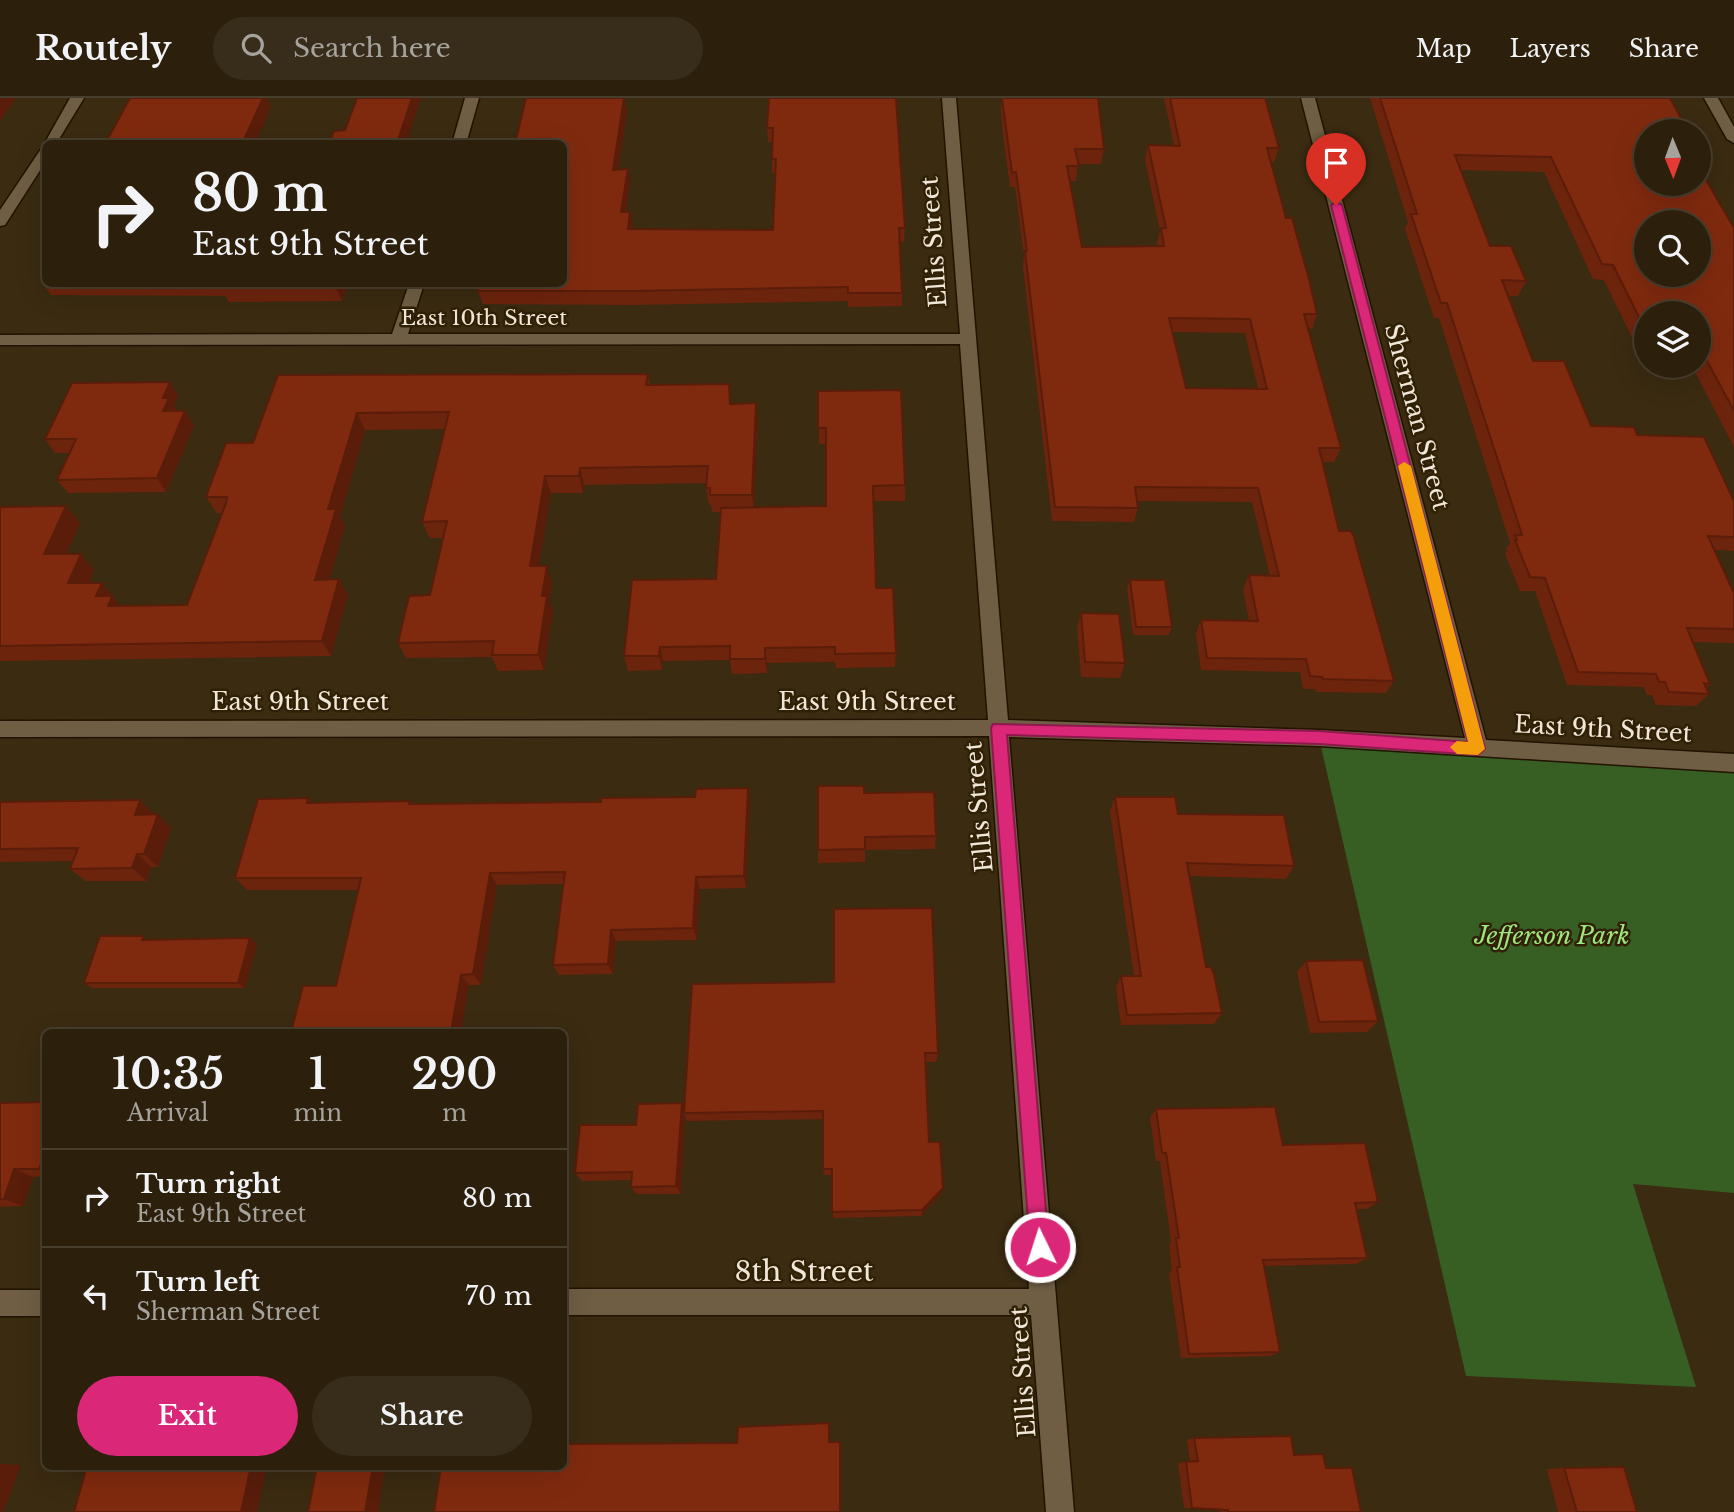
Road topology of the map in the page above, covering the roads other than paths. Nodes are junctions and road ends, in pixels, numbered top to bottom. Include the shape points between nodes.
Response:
1 (77, 98) edge
2 (472, 98) edge
3 (949, 98) edge
4 (1308, 98) edge
5 (1711, 98) edge
6 (1734, 139) edge
7 (51, 140) edge
8 (459, 140) edge
9 (42, 155) edge
10 (0, 222) edge
11 (415, 287) edge
12 (399, 339) junction
13 (968, 339) junction
14 (0, 340) edge
15 (999, 728) junction
16 (0, 729) edge
17 (1478, 749) junction
18 (1734, 763) edge
19 (567, 1302) edge
20 (1044, 1302) junction
21 (0, 1303) edge
22 (42, 1303) edge
23 (1060, 1512) edge

1 - 7 street
2 - 8 street
3 - 13 street, Ellis Street
4 - 17 street, Sherman Street
5 - 6 street
9 - 10 street
11 - 12 street
12 - 13 street, East 10th Street
12 - 14 street, East 10th Street
13 - 15 street, Ellis Street
15 - 16 street, East 9th Street
15 - 17 street, East 9th Street via 1319,738
15 - 20 street, Ellis Street
17 - 18 street, East 9th Street
19 - 20 street, 8th Street
20 - 23 street, Ellis Street
21 - 22 street

